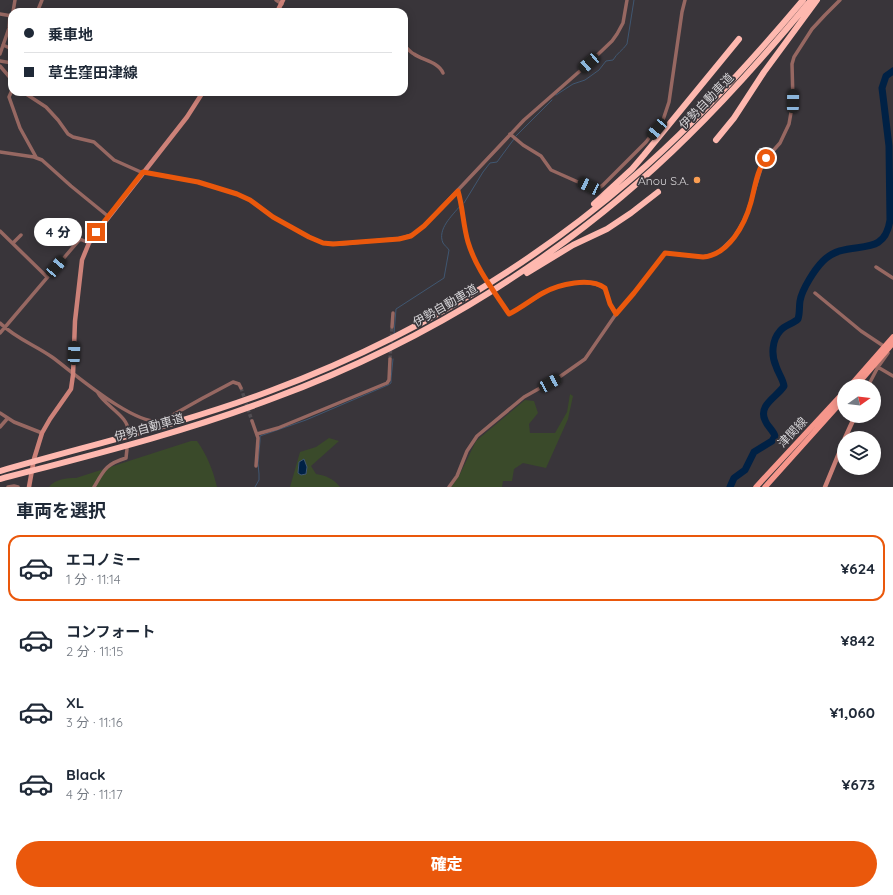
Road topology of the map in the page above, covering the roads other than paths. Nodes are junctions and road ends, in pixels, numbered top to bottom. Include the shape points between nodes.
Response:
1 (276, 0) edge
2 (627, 0) edge
3 (685, 0) edge
4 (803, 0) edge
5 (811, 0) edge
6 (817, 0) edge
7 (840, 0) edge
8 (282, 2) edge
9 (8, 31) edge
10 (739, 39) dead end
11 (3, 45) junction
12 (8, 47) edge
13 (408, 49) edge
14 (0, 54) edge
15 (443, 73) dead end
16 (10, 96) edge
17 (29, 96) edge
18 (200, 96) edge
19 (511, 135) junction
20 (716, 140) dead end
21 (0, 152) edge
22 (36, 157) junction
23 (143, 173) junction
24 (458, 191) junction
25 (658, 192) dead end
26 (109, 217) junction
27 (0, 231) edge
28 (564, 232) junction
29 (21, 235) dead end
30 (13, 243) junction
31 (89, 244) junction
32 (876, 267) dead end
33 (48, 276) junction
34 (893, 278) edge
35 (506, 284) junction
36 (814, 292) dead end
37 (393, 313) dead end
38 (616, 314) junction
39 (0, 323) edge
40 (392, 327) tunnel mouth
41 (5, 328) junction
42 (0, 333) edge
43 (893, 337) edge
44 (893, 344) edge
45 (885, 347) junction
46 (390, 359) tunnel mouth
47 (874, 365) junction
48 (73, 375) junction
49 (893, 376) edge
50 (858, 379) edge
51 (862, 379) edge
52 (870, 379) edge
53 (241, 388) dead end
54 (98, 392) junction
55 (837, 400) edge
56 (837, 407) edge
57 (0, 413) edge
58 (7, 419) junction
59 (252, 421) tunnel mouth
60 (0, 427) edge
61 (128, 432) dead end
62 (42, 433) junction
63 (257, 434) junction
64 (127, 449) dead end
65 (837, 458) edge
66 (256, 466) dead end
67 (0, 471) edge
68 (0, 480) edge
69 (8, 487) edge
70 (18, 487) edge
71 (29, 487) edge
72 (94, 487) edge
73 (449, 487) edge
74 (756, 487) edge
75 (765, 487) edge
76 (825, 487) edge

1 - 8 street
2 - 19 street via 624,19 615,38 528,116
3 - 19 street via 669,102 663,120 646,142 603,185 596,190 559,174 552,170 541,156
4 - 28 highway, 伊勢自動車道 via 683,132 632,178
5 - 35 highway, 伊勢自動車道 via 742,80 660,163 579,230
6 - 20 highway
7 - 38 street via 812,29 794,57 793,101 789,124 780,143 763,162 747,214 735,236 720,251 708,256 665,253
9 - 11 street
10 - 28 highway via 640,160
11 - 12 street
11 - 14 street
13 - 15 street via 442,69
16 - 22 street via 20,128
17 - 23 street via 49,110 68,134 94,142 114,160
18 - 23 main road
19 - 24 street
21 - 22 street
22 - 26 street
23 - 24 street via 198,182 237,194 309,237 333,244 411,236
23 - 26 main road
24 - 38 street via 467,238 474,258 509,314 546,292 568,284 588,283 605,288
25 - 35 highway via 607,229 573,245
26 - 31 main road
27 - 30 street
28 - 67 highway, 伊勢自動車道 via 485,286 390,339 345,360 273,390 178,422
29 - 30 street
30 - 33 street
31 - 33 street via 80,239
31 - 48 main road via 82,260 78,291
32 - 34 street
33 - 41 street
35 - 68 highway, 伊勢自動車道 via 390,348 307,386 178,430
36 - 45 street via 861,331
37 - 40 street
38 - 73 street via 585,359 524,397 477,436
39 - 41 street
41 - 42 street
41 - 48 street via 51,357
43 - 45 main road
44 - 47 main road
45 - 47 main road
46 - 63 street via 389,380 386,384
47 - 49 street
47 - 50 main road
47 - 51 main road
47 - 52 street
48 - 54 street
48 - 62 main road via 71,389
53 - 54 street via 233,382 157,422 131,414
54 - 61 street via 126,422
55 - 74 main road, 津関線
56 - 75 main road, 津関線
57 - 58 street
58 - 60 street
58 - 62 street
59 - 63 street
62 - 71 main road
63 - 66 street
64 - 72 street via 126,458 109,464
65 - 76 main road
69 - 70 street

